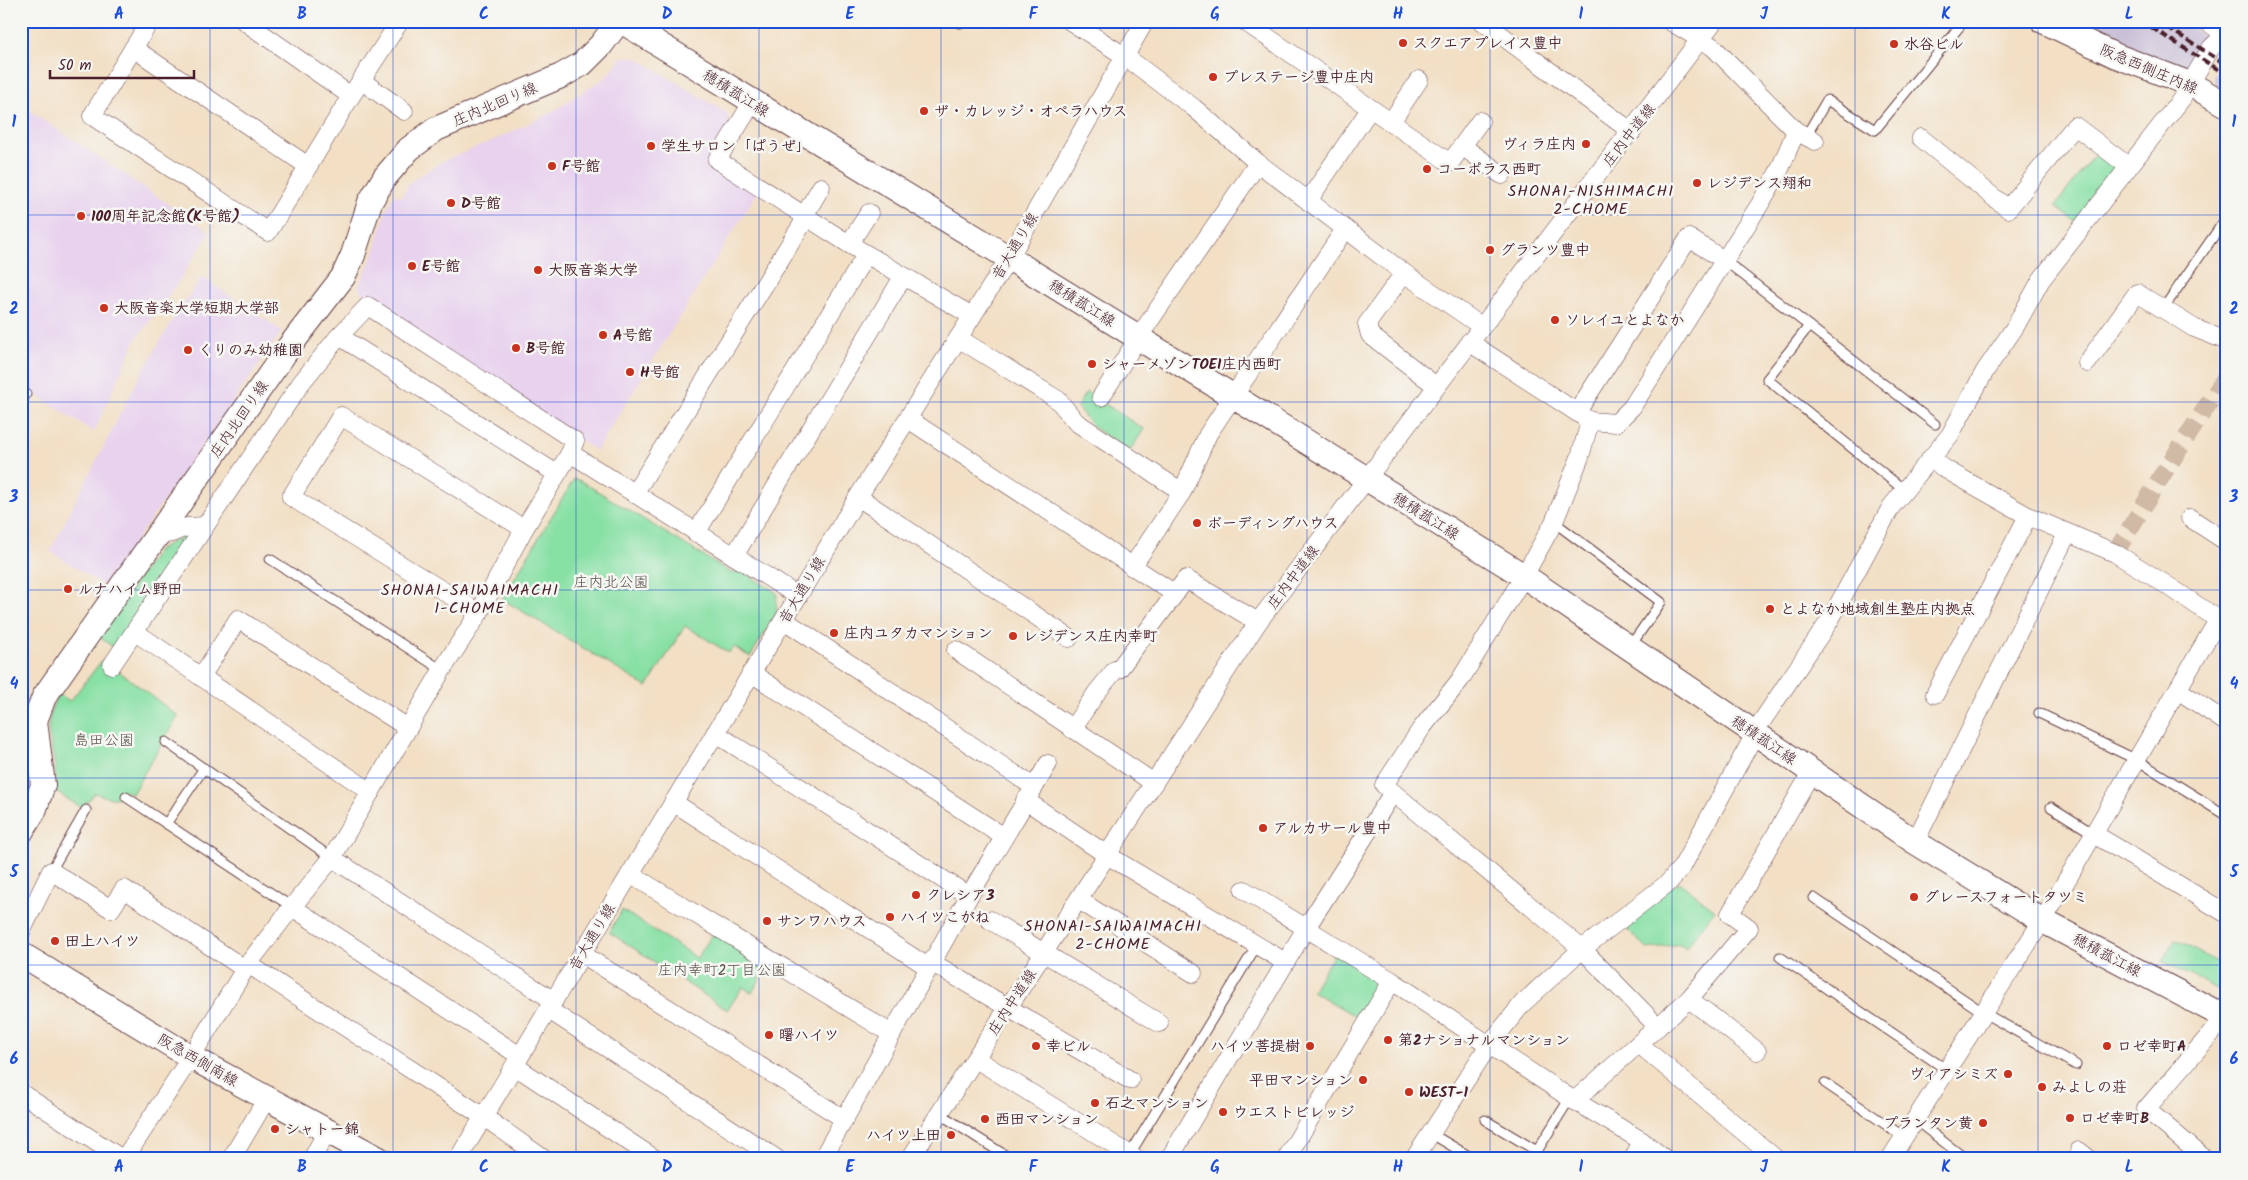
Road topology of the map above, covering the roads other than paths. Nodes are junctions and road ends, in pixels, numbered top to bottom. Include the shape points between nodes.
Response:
1 (150, 21) edge
2 (244, 21) edge
3 (400, 21) edge
4 (620, 21) edge
5 (1070, 21) edge
6 (1144, 21) edge
7 (1244, 21) edge
8 (1482, 21) edge
9 (1670, 21) edge
10 (1714, 21) edge
11 (1964, 21) edge
12 (2043, 21) edge
13 (2206, 21) edge
14 (2226, 33) edge
15 (1699, 40) junction
16 (133, 48) junction
17 (1126, 56) junction
18 (1419, 80) dead end
19 (362, 81) junction
20 (2187, 90) junction
21 (351, 96) junction
22 (752, 102) junction
23 (2227, 105) edge
24 (1370, 109) junction
25 (404, 111) dead end
26 (1480, 120) dead end
27 (1391, 122) junction
28 (1632, 132) junction
29 (1805, 136) junction
30 (1921, 138) dead end
31 (1462, 146) junction
32 (1258, 163) junction
33 (308, 166) junction
34 (2128, 166) junction
35 (1502, 175) dead end
36 (821, 187) dead end
37 (1308, 201) junction
38 (869, 213) dead end
39 (805, 217) junction
40 (2227, 217) edge
41 (1345, 229) junction
42 (849, 244) junction
43 (866, 254) junction
44 (1009, 258) junction
45 (1724, 260) junction
46 (1404, 273) junction
47 (903, 277) junction
48 (2163, 308) junction
49 (972, 316) junction
50 (1481, 326) junction
51 (1809, 326) junction
52 (339, 336) junction
53 (958, 338) junction
54 (1138, 338) junction
55 (2227, 341) edge
56 (1469, 342) junction
57 (2087, 363) dead end
58 (1436, 386) junction
59 (1101, 397) dead end
60 (1232, 398) junction
61 (1584, 417) junction
62 (908, 419) junction
63 (1935, 424) dead end
64 (570, 452) junction
65 (1935, 462) junction
66 (557, 474) junction
67 (1367, 480) junction
68 (1904, 490) junction
69 (1182, 492) junction
70 (634, 494) junction
71 (858, 497) junction
72 (2028, 516) junction
73 (2190, 518) dead end
74 (1554, 522) junction
75 (524, 529) junction
76 (202, 530) junction
77 (696, 533) junction
78 (159, 534) junction
79 (2067, 534) junction
80 (2227, 542) edge
81 (734, 556) junction
82 (270, 559) dead end
83 (1132, 567) junction
84 (1524, 576) junction
85 (1175, 594) junction
86 (798, 596) junction
87 (480, 612) junction
88 (784, 620) junction
89 (1258, 622) junction
90 (2222, 623) edge
91 (135, 632) junction
92 (1070, 638) dead end
93 (1629, 648) junction
94 (956, 650) dead end
95 (112, 666) dead end
96 (442, 670) junction
97 (751, 673) junction
98 (201, 677) junction
99 (2178, 690) junction
100 (1935, 694) dead end
101 (2039, 713) dead end
102 (2227, 723) edge
103 (408, 728) junction
104 (1759, 728) junction
105 (1072, 729) junction
106 (715, 733) junction
107 (166, 742) dead end
108 (2137, 760) junction
109 (1048, 764) dead end
110 (204, 768) junction
111 (1812, 772) junction
112 (1154, 783) junction
113 (371, 792) junction
114 (1029, 793) junction
115 (1392, 794) junction
116 (126, 797) dead end
117 (673, 802) junction
118 (2051, 807) dead end
119 (86, 810) dead end
120 (2227, 816) edge
121 (166, 824) junction
122 (21, 832) edge
123 (2094, 834) junction
124 (1004, 837) junction
125 (1915, 842) junction
126 (1107, 856) junction
127 (332, 858) junction
128 (51, 871) junction
129 (630, 874) junction
130 (1244, 890) dead end
131 (968, 896) junction
132 (1814, 898) dead end
133 (1078, 900) junction
134 (292, 907) junction
135 (2227, 914) edge
136 (990, 920) dead end
137 (2043, 921) junction
138 (1306, 928) junction
139 (21, 932) edge
140 (1257, 945) junction
141 (1582, 948) junction
142 (1044, 953) junction
143 (21, 954) edge
144 (582, 954) junction
145 (1780, 956) dead end
146 (1285, 962) junction
147 (930, 965) junction
148 (247, 967) junction
149 (1193, 973) dead end
150 (1392, 981) junction
151 (1689, 999) junction
152 (551, 1005) junction
153 (1008, 1009) junction
154 (1984, 1013) junction
155 (2226, 1017) edge
156 (1159, 1023) dead end
157 (1658, 1027) junction
158 (892, 1034) junction
159 (1639, 1044) junction
160 (1489, 1045) junction
161 (1757, 1051) dead end
162 (191, 1058) junction
163 (976, 1059) junction
164 (518, 1061) junction
165 (2076, 1065) dead end
166 (1947, 1070) junction
167 (1130, 1080) dead end
168 (1825, 1083) dead end
169 (21, 1093) edge
170 (267, 1098) junction
171 (1572, 1099) junction
172 (940, 1114) junction
173 (484, 1117) junction
174 (844, 1119) junction
175 (1485, 1120) dead end
176 (1915, 1120) junction
177 (327, 1131) junction
178 (1430, 1133) junction
179 (1904, 1137) junction
180 (1642, 1141) junction
181 (1134, 1156) edge
182 (123, 1159) edge
183 (231, 1159) edge
184 (312, 1159) edge
185 (379, 1159) edge
186 (458, 1159) edge
187 (544, 1159) edge
188 (655, 1159) edge
189 (777, 1159) edge
190 (822, 1159) edge
191 (910, 1159) edge
192 (1011, 1159) edge
193 (1169, 1159) edge
194 (1286, 1159) edge
195 (1414, 1159) edge
196 (1474, 1159) edge
197 (1633, 1159) edge
198 (1665, 1159) edge
199 (1776, 1159) edge
200 (1890, 1159) edge
201 (1966, 1159) edge
202 (2204, 1159) edge

1 - 16 street
2 - 21 street
3 - 19 street
4 - 22 street, 穂積菰江線
4 - 78 street, 庄内北回り線 via 582,64 436,129 409,149 385,177 370,202 343,277 289,347
5 - 17 street
6 - 17 street, 音大通り線
7 - 24 street
8 - 28 street
9 - 15 street
10 - 15 street, 庄内中道線
11 - 29 lane via 1875,130 1827,100
12 - 20 street, 阪急西側庄内線
13 - 14 street
14 - 20 street via 2211,48
15 - 28 street, 庄内中道線
15 - 29 street via 1713,47
16 - 33 street
16 - 33 street via 92,116 268,232
17 - 32 street
17 - 44 street, 音大通り線
18 - 27 street
19 - 21 street
19 - 25 street
20 - 23 street, 阪急西側庄内線
20 - 34 street
21 - 33 street
22 - 39 street via 717,160
22 - 44 street, 穂積菰江線
24 - 27 street
24 - 37 street
26 - 31 street
27 - 31 street via 1450,163
28 - 50 street, 庄内中道線
29 - 45 street via 1779,171
30 - 34 street via 2008,209 2075,126
31 - 35 street
32 - 37 street
32 - 54 street
34 - 65 street via 2041,280 2015,327 1985,370
36 - 39 street
37 - 41 street
38 - 42 street
39 - 42 street
39 - 70 street
40 - 48 lane
41 - 46 street
41 - 60 street
42 - 43 street
43 - 47 street
43 - 77 street
44 - 49 street, 音大通り線
44 - 54 street, 穂積菰江線
45 - 51 lane
45 - 61 street via 1632,407 1616,423
45 - 61 street via 1690,238
46 - 50 street
46 - 58 street via 1367,324 1370,336
47 - 49 street
47 - 81 street
48 - 55 street via 2194,328
48 - 57 street via 2137,293
49 - 53 street, 音大通り線
50 - 56 street, 庄内中道線
51 - 63 lane
51 - 68 lane via 1766,379
52 - 64 street via 368,306 575,441
52 - 66 street
52 - 76 street via 301,383
53 - 62 street, 音大通り線
53 - 69 street via 1058,400 1076,422
54 - 59 street
54 - 60 street, 穂積菰江線
56 - 58 street, 庄内中道線
56 - 61 street
58 - 67 street, 庄内中道線
60 - 67 street, 穂積菰江線
60 - 69 street via 1208,434
61 - 74 street via 1580,457
62 - 71 street, 音大通り線
62 - 83 street
64 - 66 street
64 - 70 street
65 - 68 street
65 - 72 street
66 - 75 street
67 - 84 street, 穂積菰江線
67 - 89 street, 庄内中道線
68 - 104 street via 1877,530 1830,620
69 - 83 street
70 - 77 street
71 - 86 street, 音大通り線
71 - 92 street
72 - 79 street
72 - 100 street
73 - 80 street
74 - 84 street
74 - 93 lane via 1661,602
75 - 87 street
75 - 87 street via 341,416 291,496
76 - 78 street via 187,527
76 - 91 street
77 - 81 street
78 - 122 street, 庄内北回り線 via 44,697 35,721 43,785 34,811
79 - 90 street via 2115,553
79 - 125 street
81 - 86 street
82 - 96 lane
83 - 85 street
84 - 93 street, 穂積菰江線
84 - 115 street via 1460,680 1421,729 1384,785
85 - 89 street via 1186,578
85 - 105 street via 1119,669 1096,692
86 - 88 street, 音大通り線
87 - 96 street
88 - 97 street, 音大通り線
88 - 114 street
89 - 112 street, 庄内中道線
90 - 99 street
91 - 95 street
91 - 98 street
93 - 104 street, 穂積菰江線
94 - 105 street
96 - 103 street
97 - 106 street, 音大通り線
97 - 124 street
98 - 103 street via 238,619
98 - 113 street
99 - 102 street
99 - 108 street
101 - 108 lane
103 - 113 street
104 - 111 street, 穂積菰江線
104 - 141 street via 1682,867 1668,883
105 - 112 street
106 - 117 street, 音大通り線
106 - 131 street
107 - 110 lane
108 - 120 lane
108 - 123 street
109 - 114 street
110 - 121 lane
110 - 127 lane
111 - 125 street, 穂積菰江線
111 - 151 street via 1730,914 1749,928
112 - 126 street, 庄内中道線
113 - 127 street
114 - 124 street
114 - 126 street
115 - 138 street
115 - 141 street
116 - 121 lane
117 - 129 street, 音大通り線
117 - 147 street
118 - 123 lane
119 - 128 lane
121 - 134 lane
123 - 135 street
123 - 137 street
124 - 131 street
125 - 137 street, 穂積菰江線
126 - 133 street, 庄内中道線
126 - 140 street
127 - 134 street
127 - 152 street
128 - 139 street
128 - 148 street via 111,909 124,889
129 - 144 street, 音大通り線
129 - 158 street
130 - 138 street
131 - 147 street
132 - 154 lane
133 - 142 street, 庄内中道線
133 - 149 street
134 - 148 street
134 - 164 street
136 - 142 street
137 - 154 street
137 - 155 street, 穂積菰江線
138 - 146 street
138 - 150 street
140 - 146 street
140 - 181 lane
141 - 157 street
141 - 160 street via 1523,1003
142 - 153 street, 庄内中道線
142 - 156 street
143 - 162 street, 阪急西側南線
144 - 152 street, 音大通り線
144 - 174 street
145 - 166 lane
146 - 193 street
147 - 153 street
147 - 158 street
148 - 162 street
148 - 173 street
150 - 160 street
150 - 194 street
151 - 157 street
151 - 161 street
152 - 164 street, 音大通り線
152 - 189 street
153 - 163 street, 庄内中道線
153 - 167 street
154 - 165 lane
154 - 166 street
155 - 202 street via 2146,1109
157 - 159 street
158 - 174 street
159 - 171 street
159 - 199 street
160 - 171 street
160 - 178 street
162 - 170 street, 阪急西側南線
162 - 182 street
163 - 172 street, 庄内中道線
163 - 181 street
164 - 173 street, 音大通り線
164 - 188 street
166 - 176 street
168 - 179 lane
169 - 182 street
170 - 177 street, 阪急西側南線
170 - 183 street
171 - 175 lane via 1538,1151
171 - 180 street
172 - 191 street, 庄内中道線
172 - 192 lane
173 - 186 street, 音大通り線
173 - 187 street
174 - 190 street
176 - 179 street
176 - 201 lane
177 - 184 street
177 - 185 street, 阪急西側南線
178 - 195 street
178 - 196 lane
179 - 200 street
180 - 197 street
180 - 198 street

